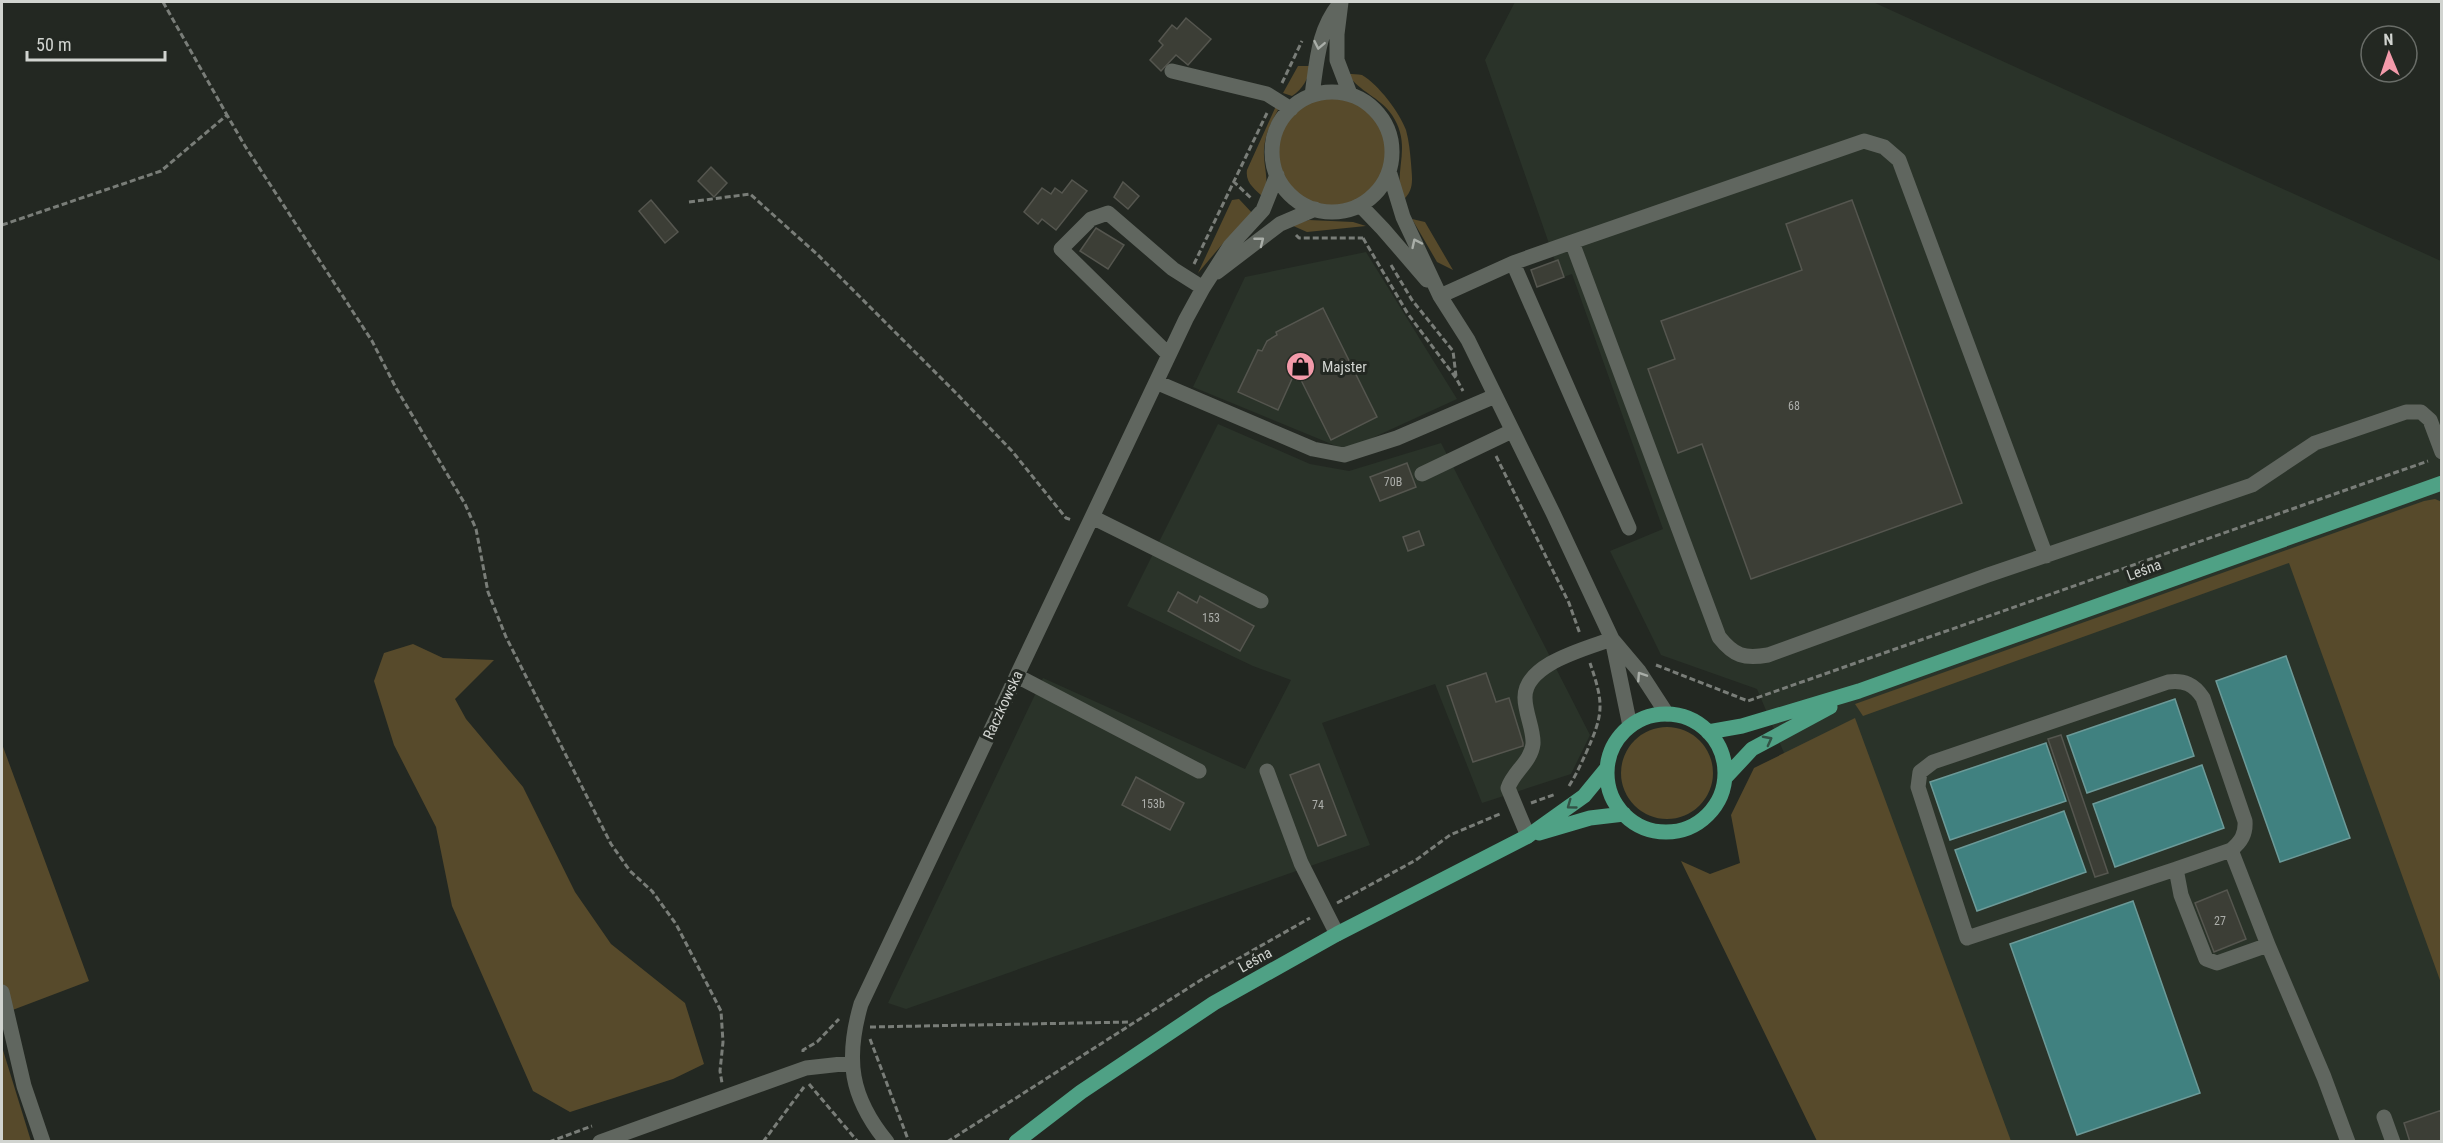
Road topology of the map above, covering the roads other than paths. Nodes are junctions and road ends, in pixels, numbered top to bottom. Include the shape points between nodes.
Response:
1 (1341, 2) edge
2 (1172, 71) dead end
3 (1312, 94) junction
4 (1350, 94) junction
5 (1291, 109) junction
6 (1389, 171) junction
7 (1277, 175) junction
8 (1360, 205) junction
9 (1315, 209) junction
10 (1572, 242) junction
11 (1513, 263) junction
12 (1213, 275) junction
13 (1203, 288) junction
14 (1440, 296) junction
15 (1169, 355) junction
16 (1156, 382) junction
17 (1495, 396) junction
18 (1512, 431) junction
19 (2436, 456) edge
20 (1422, 474) dead end
21 (2442, 483) edge
22 (1090, 522) junction
23 (1629, 528) dead end
24 (2046, 556) junction
25 (1262, 601) dead end
26 (1612, 639) junction
27 (1017, 676) junction
28 (1859, 691) junction
29 (1667, 714) junction
30 (1630, 726) junction
31 (1708, 732) junction
32 (1607, 768) junction
33 (1199, 771) dead end
34 (1267, 771) dead end
35 (1725, 778) junction
36 (1624, 814) junction
37 (1528, 836) junction
38 (2231, 850) junction
39 (2176, 869) junction
40 (1337, 934) junction
41 (2268, 945) junction
42 (2, 993) edge
43 (851, 1063) junction
44 (2384, 1117) dead end
45 (2344, 1140) edge
46 (43, 1142) edge
47 (600, 1142) edge
48 (887, 1142) edge
49 (1016, 1142) edge
50 (2393, 1142) edge

1 -> 3 street via 1322,34
1 - 4 street via 1337,60
2 - 5 street via 1267,94
3 - 4 street
3 - 5 street
4 - 6 street via 1366,102 1388,129 1392,147
5 - 7 street via 1275,132 1272,150
6 - 8 street via 1385,182
14 -> 6 street via 1403,217
7 - 9 street via 1293,198
7 - 12 street, Raczkowska via 1263,210 1230,246
8 - 9 street via 1343,211
8 - 14 street
12 -> 9 street, Raczkowska via 1280,224
10 - 11 street
10 - 24 street via 1864,141 1884,147 1899,159
10 - 24 street via 1719,637 1728,649 1752,658 1768,656
11 - 14 street
11 - 23 street
12 - 13 street, Raczkowska
13 - 15 street, Raczkowska
13 - 15 street via 1173,269 1108,213 1091,219 1061,249
14 - 17 street via 1468,340
15 - 16 street, Raczkowska
16 - 17 street via 1313,449 1344,455
16 - 22 street, Raczkowska
17 - 18 street
18 - 20 street
18 - 26 street
19 - 24 street via 2430,420 2421,412 2406,412 2315,443 2252,485
21 - 28 main road, Leśna
22 - 25 street
22 - 27 street, Raczkowska
29 -> 26 street
26 - 30 street
26 - 37 street via 1551,664 1534,674 1526,687 1533,743 1529,757 1508,788
27 - 33 street
27 - 43 street, Raczkowska via 861,1004
28 - 31 main road, Leśna via 1742,726
35 -> 28 main road, Leśna via 1752,749
29 - 30 main road
29 - 31 main road via 1689,719
30 - 32 main road via 1615,745
31 - 35 main road via 1721,753
32 - 36 main road via 1611,793
32 -> 37 main road, Leśna via 1584,796
34 - 40 street via 1301,863
35 - 36 main road via 1708,814 1686,828 1653,830
36 - 37 main road, Leśna via 1590,818
37 - 40 main road, Leśna
38 - 39 street
38 - 39 street via 2243,837 2246,820 2203,698 2198,690 2179,681 1934,762 1920,772 1918,787 1967,938
38 - 41 street
39 - 41 street via 2181,895 2206,959 2217,963
40 - 49 main road, Leśna via 1214,1003 1147,1046
41 - 45 street via 2324,1077
42 - 46 street via 24,1086
43 - 47 street via 806,1068
43 - 48 street, Raczkowska via 859,1098
44 - 50 street

